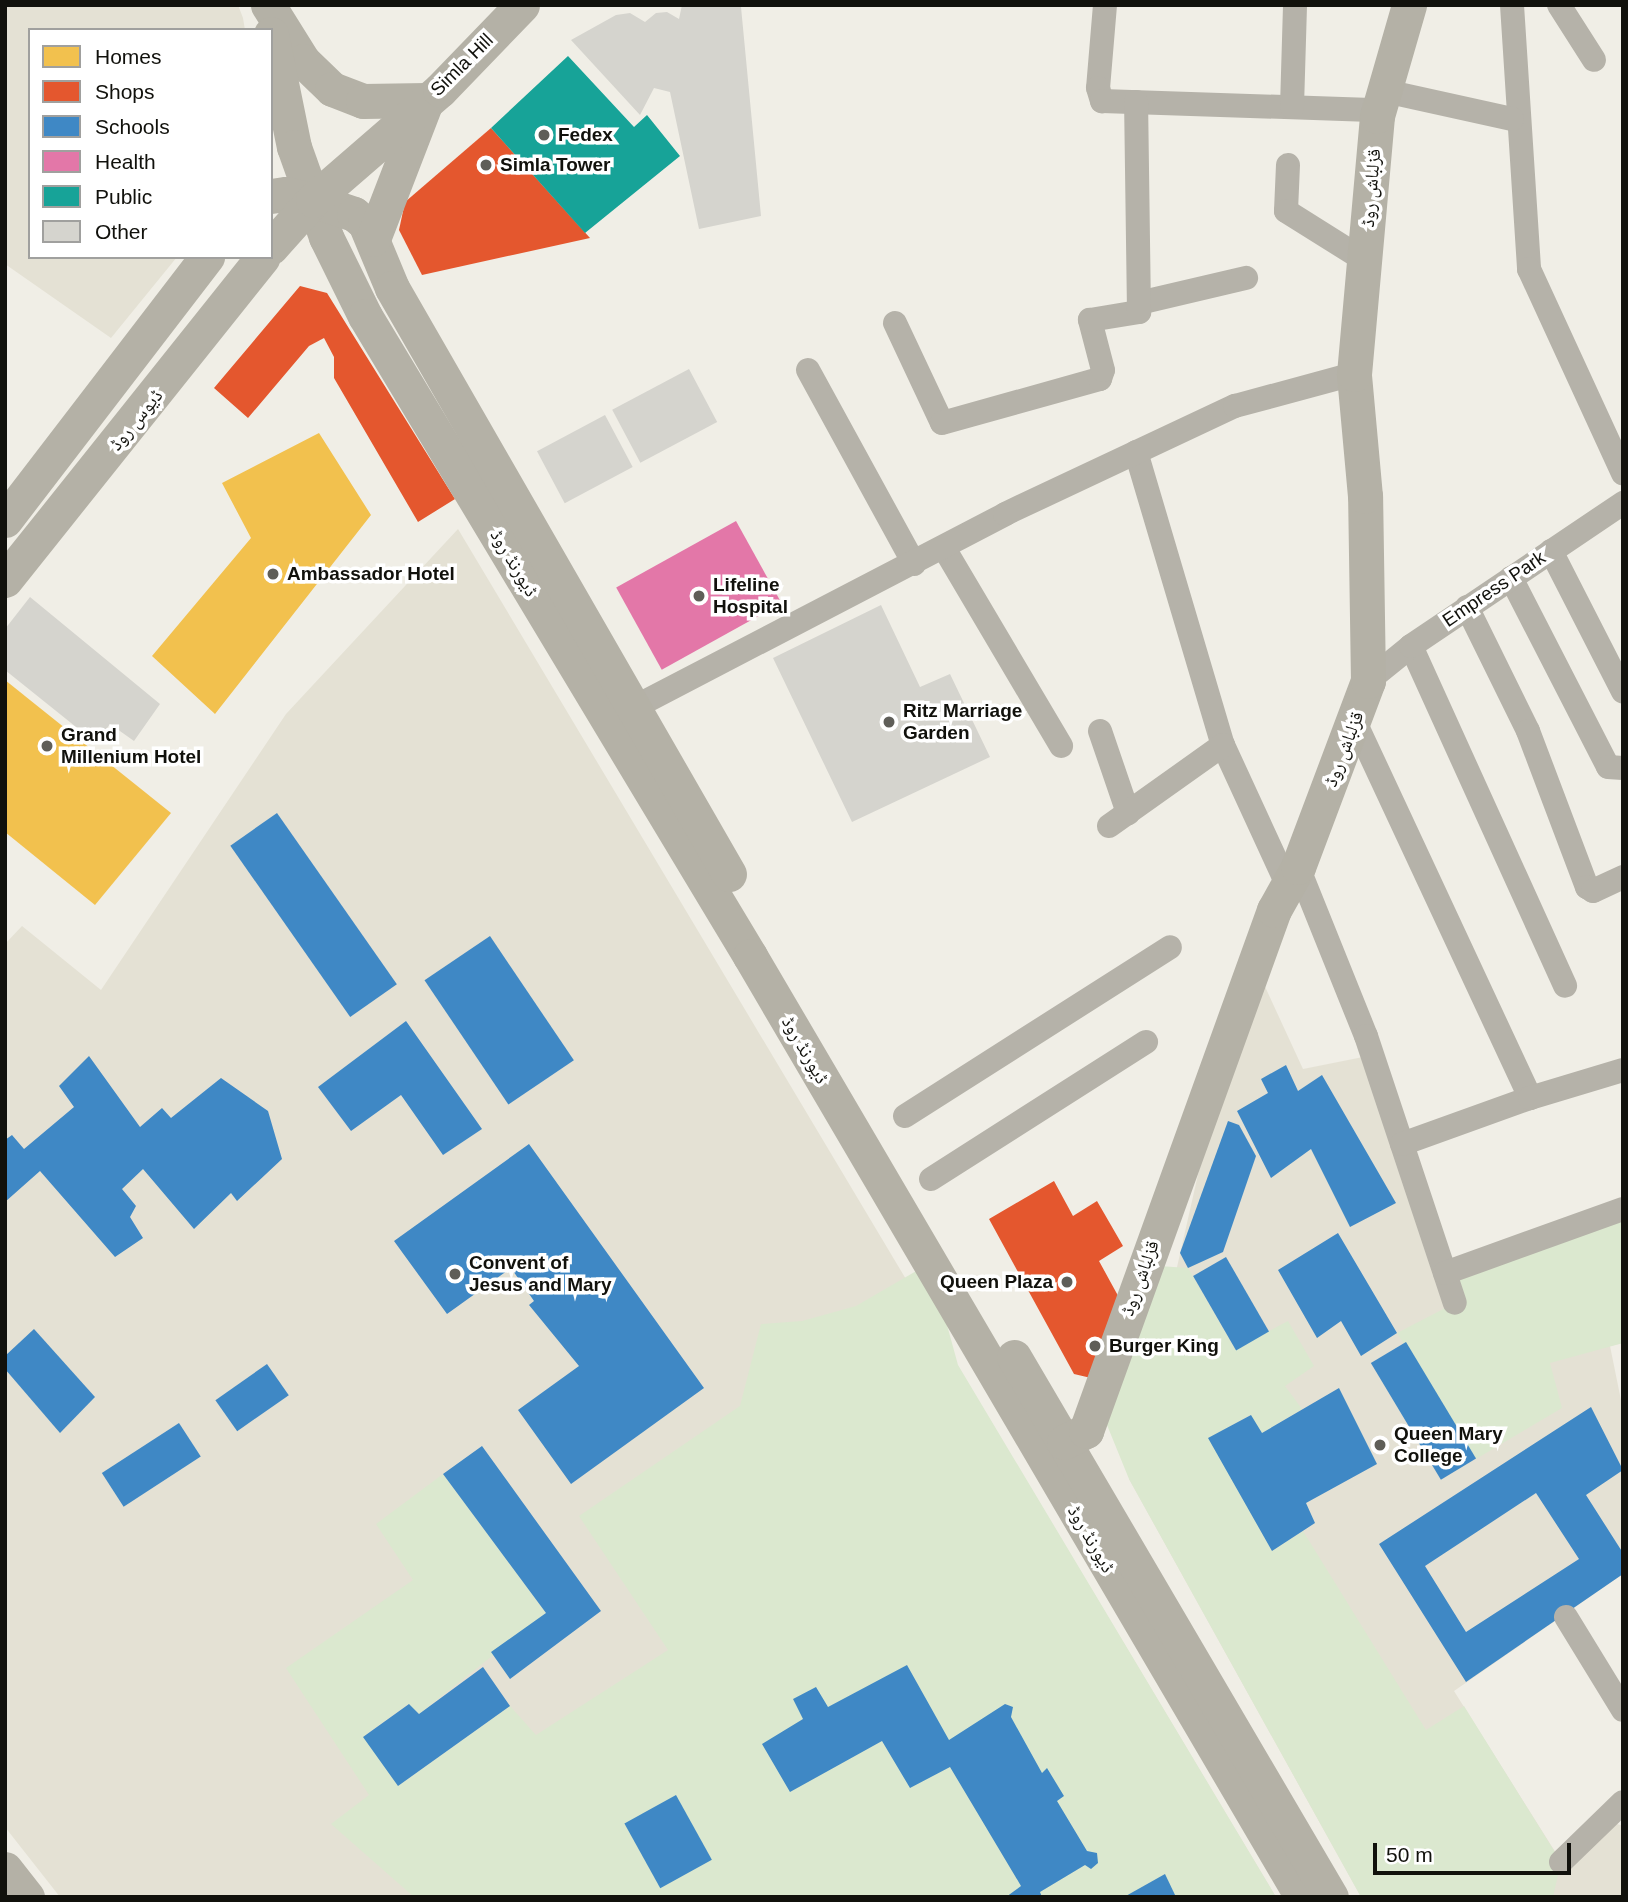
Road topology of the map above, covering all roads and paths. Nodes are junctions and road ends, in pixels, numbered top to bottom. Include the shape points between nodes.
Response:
1 (268, 5) edge
2 (522, 5) edge
3 (1105, 5) edge
4 (1295, 5) edge
5 (1409, 5) edge
6 (1513, 5) edge
7 (1559, 5) edge
8 (271, 28) edge
9 (1594, 60) dead end
10 (273, 69) edge
11 (427, 100) junction
12 (1382, 101) junction
13 (1136, 102) junction
14 (275, 106) edge
15 (1292, 107) junction
16 (1511, 119) dead end
17 (1288, 165) dead end
18 (273, 196) edge
19 (313, 200) junction
20 (373, 239) junction
21 (273, 245) edge
22 (205, 259) edge
23 (261, 259) edge
24 (1364, 260) junction
25 (1246, 278) dead end
26 (1139, 303) junction
27 (895, 323) dead end
28 (808, 370) dead end
29 (1354, 374) junction
30 (1136, 452) junction
31 (1623, 473) edge
32 (1623, 503) edge
33 (5, 520) edge
34 (944, 548) junction
35 (1550, 551) junction
36 (914, 564) junction
37 (1511, 578) junction
38 (5, 580) edge
39 (1467, 607) junction
40 (1410, 646) junction
41 (1368, 681) junction
42 (1623, 692) edge
43 (633, 708) junction
44 (1355, 723) junction
45 (1100, 731) dead end
46 (1223, 745) junction
47 (1061, 746) dead end
48 (1623, 768) edge
49 (1293, 877) junction
50 (1623, 877) edge
51 (1170, 947) dead end
52 (1565, 986) dead end
53 (1146, 1042) dead end
54 (1623, 1070) edge
55 (1530, 1098) junction
56 (905, 1116) dead end
57 (1402, 1144) junction
58 (931, 1179) dead end
59 (1623, 1209) edge
60 (1445, 1273) junction
61 (1455, 1303) dead end
62 (1064, 1442) junction
63 (1566, 1617) dead end
64 (1623, 1710) edge
65 (1623, 1802) edge
66 (1561, 1862) dead end
67 (5, 1869) edge
68 (27, 1897) edge
69 (1302, 1897) edge
70 (1331, 1897) edge

1 - 8 main road, ڈیورنڈ روڈ
1 - 11 main road, Simla Hill via 303,61 332,89 363,101
2 - 11 main road, Simla Hill
3 - 13 street via 1098,88 1102,101
4 - 15 street
5 - 12 main road, قزلباش روڈ
6 - 31 street via 1529,270
7 - 9 street
10 - 14 main road, ڈیورنڈ روڈ
11 - 19 main road
11 - 20 main road
12 - 15 street
12 - 16 street
12 - 24 main road, قزلباش روڈ
13 - 15 street
13 - 26 street
14 - 19 main road, ڈیورنڈ روڈ
17 - 24 street via 1286,211
18 - 19 main road
19 - 20 main road, ڈیورنڈ روڈ via 354,214
19 - 21 main road
19 - 69 main road, ڈیورنڈ روڈ via 365,316 750,957
20 - 43 main road, ڈیورنڈ روڈ via 392,288
22 - 33 main road
23 - 38 main road, ڈیوس روڈ
24 - 29 main road, قزلباش روڈ
25 - 26 street
26 - 27 street via 1139,312 1133,315 1090,320 1103,370 1100,379 942,424
28 - 36 street
29 - 30 street via 1235,406
29 - 41 main road, قزلباش روڈ via 1366,496
30 - 34 street
30 - 46 street
32 - 35 street, Empress Park
34 - 36 street
34 - 47 street
35 - 37 street, Empress Park
35 - 42 street
36 - 43 street
37 - 39 street, Empress Park
37 - 48 street via 1608,767
39 - 40 street, Empress Park
39 - 50 street via 1528,732 1587,887 1592,891
40 - 41 street, Empress Park
40 - 52 street
41 - 44 main road, قزلباش روڈ
43 - 62 main road, ڈیورنڈ روڈ
44 - 49 main road, قزلباش روڈ
44 - 55 street
45 - 46 street via 1118,820
46 - 49 street
49 - 57 street via 1366,1036
49 - 62 main road, قزلباش روڈ via 1274,909 1086,1431
51 - 56 street
53 - 58 street
54 - 55 street
55 - 57 street
57 - 60 street
59 - 60 street
60 - 61 street
62 - 70 main road, ڈیورنڈ روڈ
63 - 64 street
65 - 66 street
67 - 68 main road

